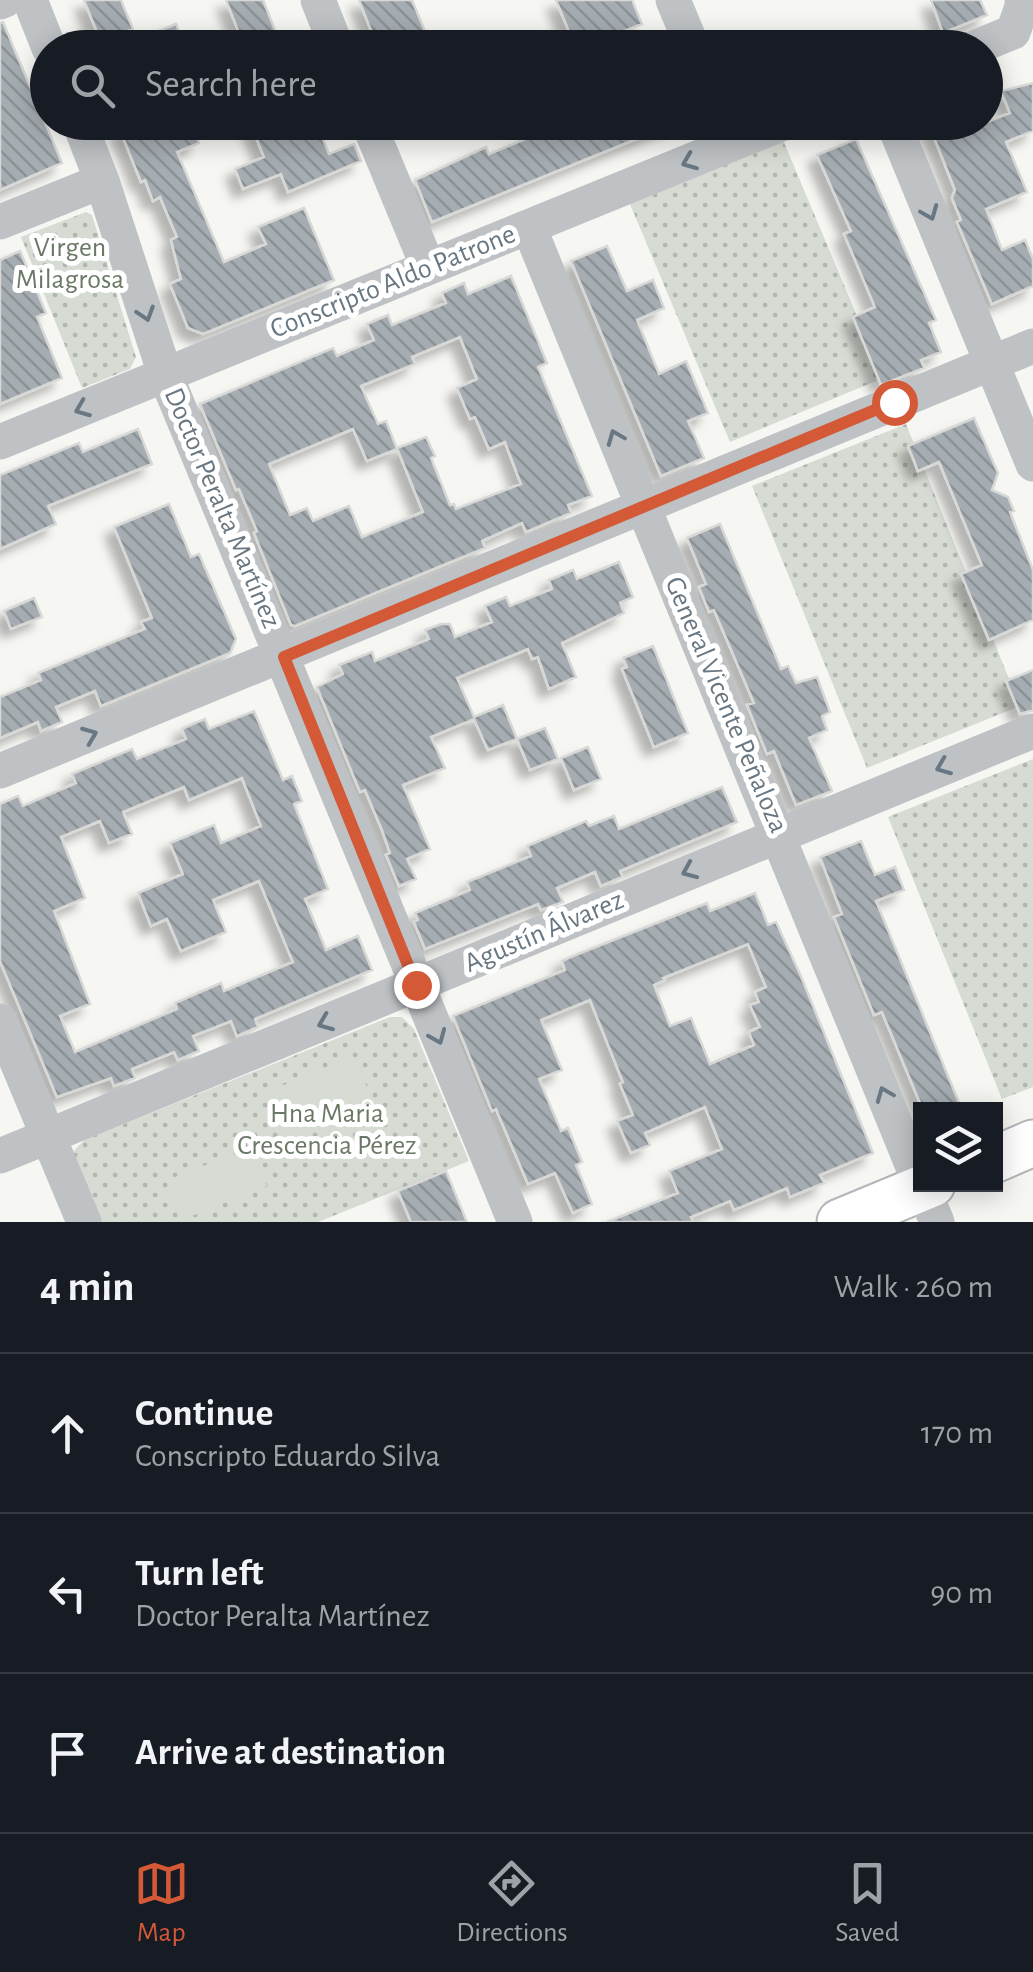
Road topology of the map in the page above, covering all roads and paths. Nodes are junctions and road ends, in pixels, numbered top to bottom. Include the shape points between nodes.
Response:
1 (30, 0) edge
2 (318, 0) edge
3 (673, 0) edge
4 (1022, 2) edge
5 (42, 30) edge
6 (330, 30) edge
7 (686, 30) edge
8 (1003, 36) edge
9 (86, 140) edge
10 (375, 140) edge
11 (714, 140) edge
12 (900, 140) edge
13 (102, 180) junction
14 (0, 222) edge
15 (529, 227) junction
16 (428, 267) junction
17 (1033, 346) edge
18 (991, 362) junction
19 (165, 374) junction
20 (0, 442) edge
21 (1033, 464) edge
22 (643, 507) junction
23 (284, 657) junction
24 (1033, 731) edge
25 (0, 771) edge
26 (779, 833) junction
27 (416, 985) junction
28 (0, 1021) edge
29 (49, 1137) junction
30 (1033, 1143) edge
31 (1003, 1155) edge
32 (0, 1156) edge
33 (926, 1193) edge
34 (84, 1222) edge
35 (515, 1222) edge
36 (840, 1222) edge

1 - 5 street
2 - 6 street
3 - 7 street
4 - 8 street via 1013,32
9 - 13 street, Doctor Peralta Martínez
10 - 16 street
11 -> 15 street, Conscripto Aldo Patrone
12 -> 18 street
13 - 14 street
13 -> 19 street, Doctor Peralta Martínez
15 - 16 street, Conscripto Aldo Patrone
22 -> 15 street, General Vicente Peñaloza
16 - 19 street, Conscripto Aldo Patrone
17 - 18 street
18 - 21 street
18 - 22 street
19 -> 20 street, Conscripto Aldo Patrone
19 - 23 street, Doctor Peralta Martínez
22 - 23 street
22 - 26 street, General Vicente Peñaloza
25 -> 23 street
23 - 27 street, Doctor Peralta Martínez
24 -> 26 street, Agustín Álvarez
26 -> 27 street, Agustín Álvarez
33 -> 26 street, General Vicente Peñaloza
27 -> 29 street, Agustín Álvarez
27 -> 35 street, Doctor Peralta Martínez
28 - 29 street
29 - 32 street, Agustín Álvarez
29 - 34 street
30 - 31 main road
33 - 36 main road

